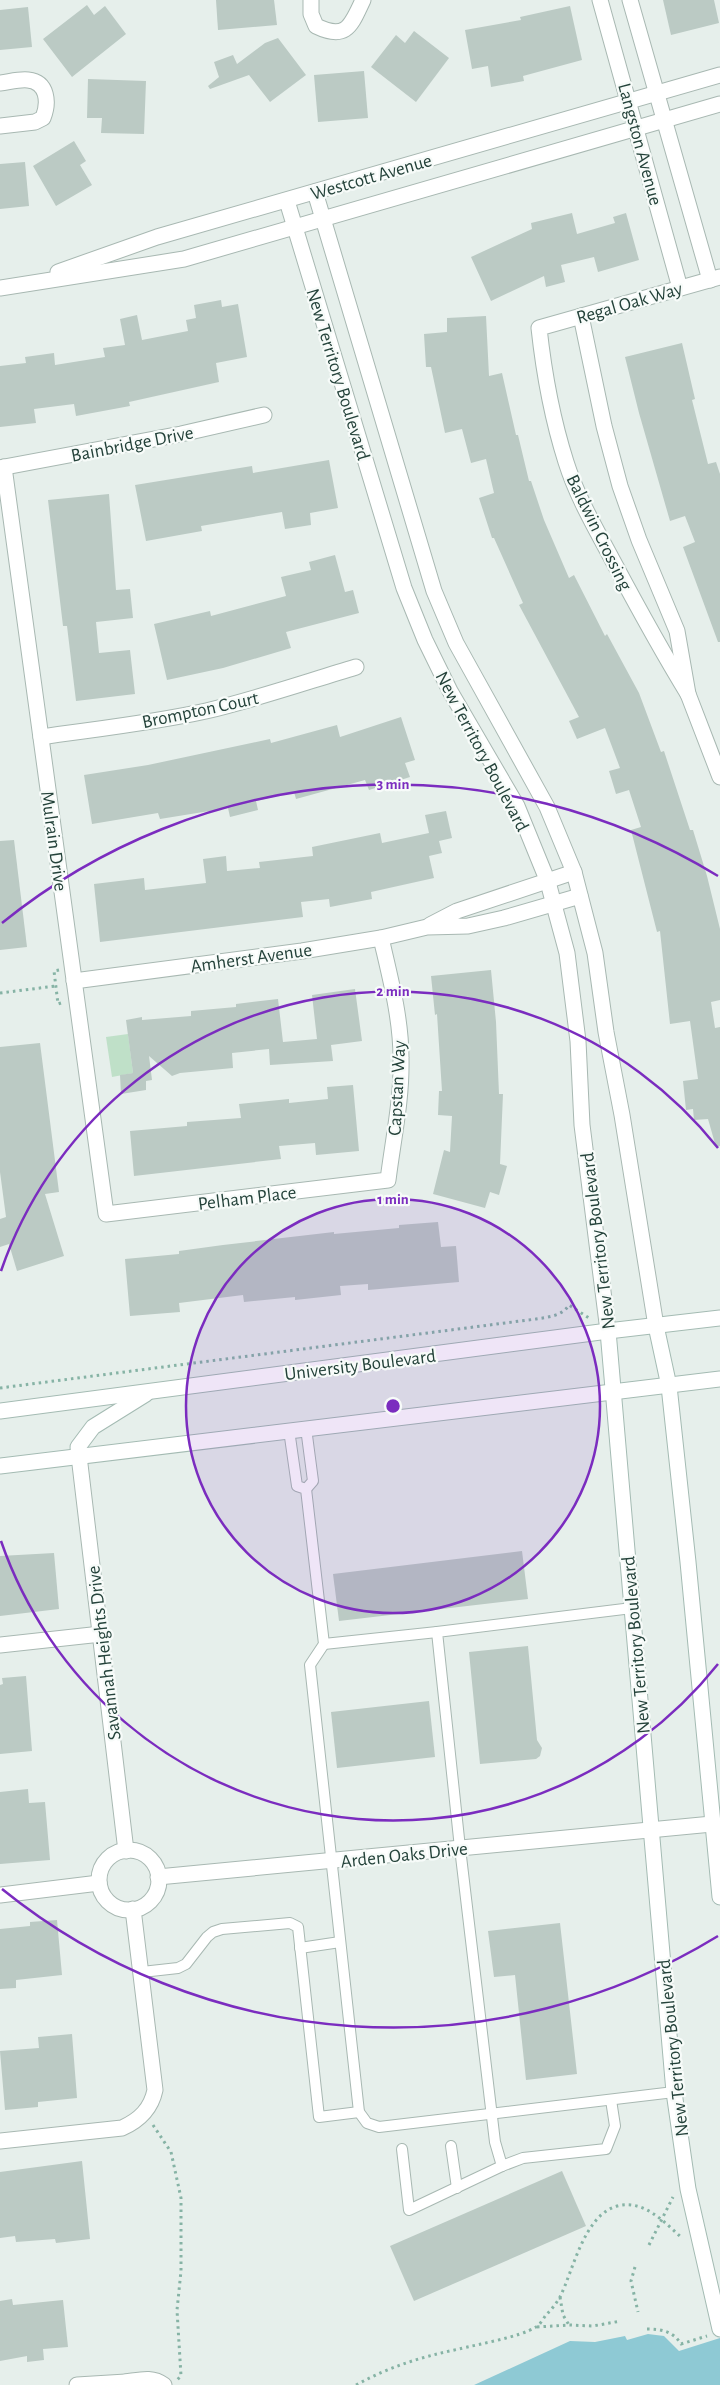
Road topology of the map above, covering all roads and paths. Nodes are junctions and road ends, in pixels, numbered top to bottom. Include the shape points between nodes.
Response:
1 (311, 0) edge
2 (363, 0) edge
3 (600, 0) edge
4 (630, 0) edge
5 (720, 75) edge
6 (0, 83) edge
7 (657, 94) junction
8 (629, 102) junction
9 (720, 104) edge
10 (664, 120) junction
11 (0, 126) edge
12 (636, 128) junction
13 (315, 192) junction
14 (287, 201) junction
15 (323, 219) junction
16 (295, 228) junction
17 (715, 278) edge
18 (24, 284) junction
19 (0, 288) edge
20 (680, 288) junction
21 (581, 316) junction
22 (538, 328) joint
23 (264, 415) dead end
24 (2, 467) edge
25 (356, 667) dead end
26 (688, 694) junction
27 (41, 737) junction
28 (720, 777) edge
29 (574, 872) junction
30 (548, 882) junction
31 (580, 896) junction
32 (554, 905) junction
33 (427, 927) junction
34 (381, 938) junction
35 (74, 981) junction
36 (56, 986) dead end
37 (0, 993) edge
38 (388, 1180) joint
39 (106, 1214) joint
40 (720, 1318) edge
41 (656, 1326) junction
42 (608, 1331) junction
43 (720, 1379) edge
44 (669, 1386) junction
45 (0, 1388) edge
46 (152, 1391) junction
47 (614, 1391) junction
48 (0, 1411) edge
49 (306, 1428) junction
50 (289, 1430) junction
51 (79, 1456) junction
52 (0, 1466) edge
53 (306, 1489) junction
54 (632, 1608) junction
55 (437, 1632) junction
56 (101, 1634) junction
57 (324, 1644) junction
58 (0, 1645) edge
59 (717, 1822) edge
60 (651, 1830) junction
61 (460, 1848) junction
62 (126, 1851) junction
63 (330, 1861) junction
64 (158, 1877) junction
65 (99, 1884) junction
66 (0, 1894) edge
67 (720, 1897) edge
68 (133, 1909) junction
69 (340, 1942) junction
70 (300, 1948) junction
71 (142, 1972) junction
72 (674, 2092) junction
73 (611, 2100) junction
74 (359, 2112) junction
75 (144, 2113) junction
76 (492, 2114) junction
77 (0, 2141) edge
78 (451, 2146) dead end
79 (402, 2149) dead end
80 (502, 2166) junction
81 (457, 2188) junction
82 (673, 2197) dead end
83 (663, 2221) junction
84 (682, 2238) dead end
85 (649, 2245) dead end
86 (635, 2267) dead end
87 (560, 2296) junction
88 (638, 2312) dead end
89 (621, 2321) dead end
90 (569, 2325) junction
91 (537, 2327) junction
92 (647, 2329) dead end
93 (717, 2330) edge
94 (171, 2383) edge
95 (126, 2384) edge
96 (77, 2385) edge
97 (356, 2385) edge

1 - 2 street via 316,26 328,32 351,26
3 - 8 street, Langston Avenue
4 - 7 street, Langston Avenue
5 - 7 street, Westcott Avenue
6 - 11 street via 28,80 37,83 43,89 46,109 43,118 35,122
7 - 8 street, Westcott Avenue
7 - 10 street, Langston Avenue
8 - 12 street, Langston Avenue
8 - 13 street, Westcott Avenue
9 - 10 street, Westcott Avenue
10 - 12 street, Westcott Avenue
10 - 17 street, Langston Avenue
12 - 15 street, Westcott Avenue
12 - 20 street, Langston Avenue
13 - 14 street, Westcott Avenue
13 - 15 street, New Territory Boulevard
14 - 16 street, New Territory Boulevard
14 - 18 street, Westcott Avenue via 157,237
15 - 16 street, Westcott Avenue
15 - 29 street, New Territory Boulevard via 434,591 456,643 547,807
16 - 18 street, Westcott Avenue via 184,259
16 - 30 street, New Territory Boulevard via 404,588 450,690 517,806
17 - 20 street, Regal Oak Way
18 - 19 street, Westcott Avenue
20 - 21 street, Regal Oak Way
21 - 22 street, Regal Oak Way
21 - 26 street, Baldwin Crossing via 620,486 677,631
22 - 26 street, Baldwin Crossing via 554,423 583,505 654,639
23 - 24 street, Bainbridge Drive via 172,436
24 - 27 street, Mulrain Drive
25 - 27 street, Brompton Court via 205,711
26 - 28 street, Baldwin Crossing
27 - 35 street, Mulrain Drive
29 - 30 street, Amherst Avenue
29 - 31 street, New Territory Boulevard
30 - 32 street, New Territory Boulevard
30 - 33 street, Amherst Avenue via 457,911
31 - 32 street, Amherst Avenue
31 - 41 street, New Territory Boulevard via 595,953
32 - 33 street, Amherst Avenue via 468,926
32 - 42 street, New Territory Boulevard via 568,963 578,1042 582,1125
33 - 34 street, Amherst Avenue
34 - 35 street, Amherst Avenue
34 - 38 street, Capstan Way via 401,1058 400,1092
35 - 39 street, Mulrain Drive
36 - 37 path
38 - 39 street, Pelham Place
40 - 41 street, University Boulevard
41 - 42 street, University Boulevard
41 - 44 street, New Territory Boulevard
42 - 45 path via 569,1305 556,1316 536,1319
42 - 46 street, University Boulevard
42 - 47 street, New Territory Boulevard
43 - 44 street
44 - 47 street
44 - 59 street, New Territory Boulevard
46 - 48 street, University Boulevard
46 - 51 street via 93,1427 78,1447
47 - 49 street
47 - 54 street, New Territory Boulevard
49 - 50 street
49 - 53 lane via 313,1481
50 - 51 street
50 - 53 lane via 297,1486
51 - 52 street
51 - 56 street, Savannah Heights Drive
53 - 57 lane
54 - 55 lane
54 - 60 street, New Territory Boulevard
55 - 57 lane
55 - 61 lane
56 - 58 street
56 - 62 street, Savannah Heights Drive
57 - 63 lane via 310,1665
59 - 60 street, Arden Oaks Drive
59 - 67 street, New Territory Boulevard
60 - 61 street, Arden Oaks Drive
60 - 72 street, New Territory Boulevard
61 - 63 street, Arden Oaks Drive
61 - 76 lane
62 - 64 street via 147,1855
62 - 65 street via 106,1861
63 - 64 street, Arden Oaks Drive
63 - 69 lane
64 - 68 street via 152,1899 146,1905
65 - 66 street
65 - 68 street via 103,1896 112,1905
68 - 71 street
69 - 70 lane
69 - 74 lane
70 - 71 lane via 298,1927 290,1923 222,1929 207,1937 186,1964 178,1968
70 - 74 lane via 319,2117
71 - 75 street via 155,2090
72 - 73 lane
72 - 93 street, New Territory Boulevard via 688,2189
73 - 76 lane
73 - 80 lane via 615,2126 606,2149 523,2158
74 - 76 lane via 367,2123 379,2127
75 - 77 street via 130,2124 114,2129
75 - 94 path via 171,2152 181,2198 177,2310 181,2376
76 - 80 lane
78 - 81 lane
79 - 81 lane via 409,2210
80 - 81 lane
82 - 83 path
83 - 84 path
83 - 85 path
83 - 87 path via 631,2204 610,2209 588,2232
86 - 88 path via 631,2281
87 - 90 path via 563,2315
87 - 91 path
89 - 90 path via 593,2326
90 - 91 path
91 - 97 path via 499,2340 390,2367
92 - 93 path via 669,2332 681,2344
94 - 95 street via 148,2378
95 - 96 street

